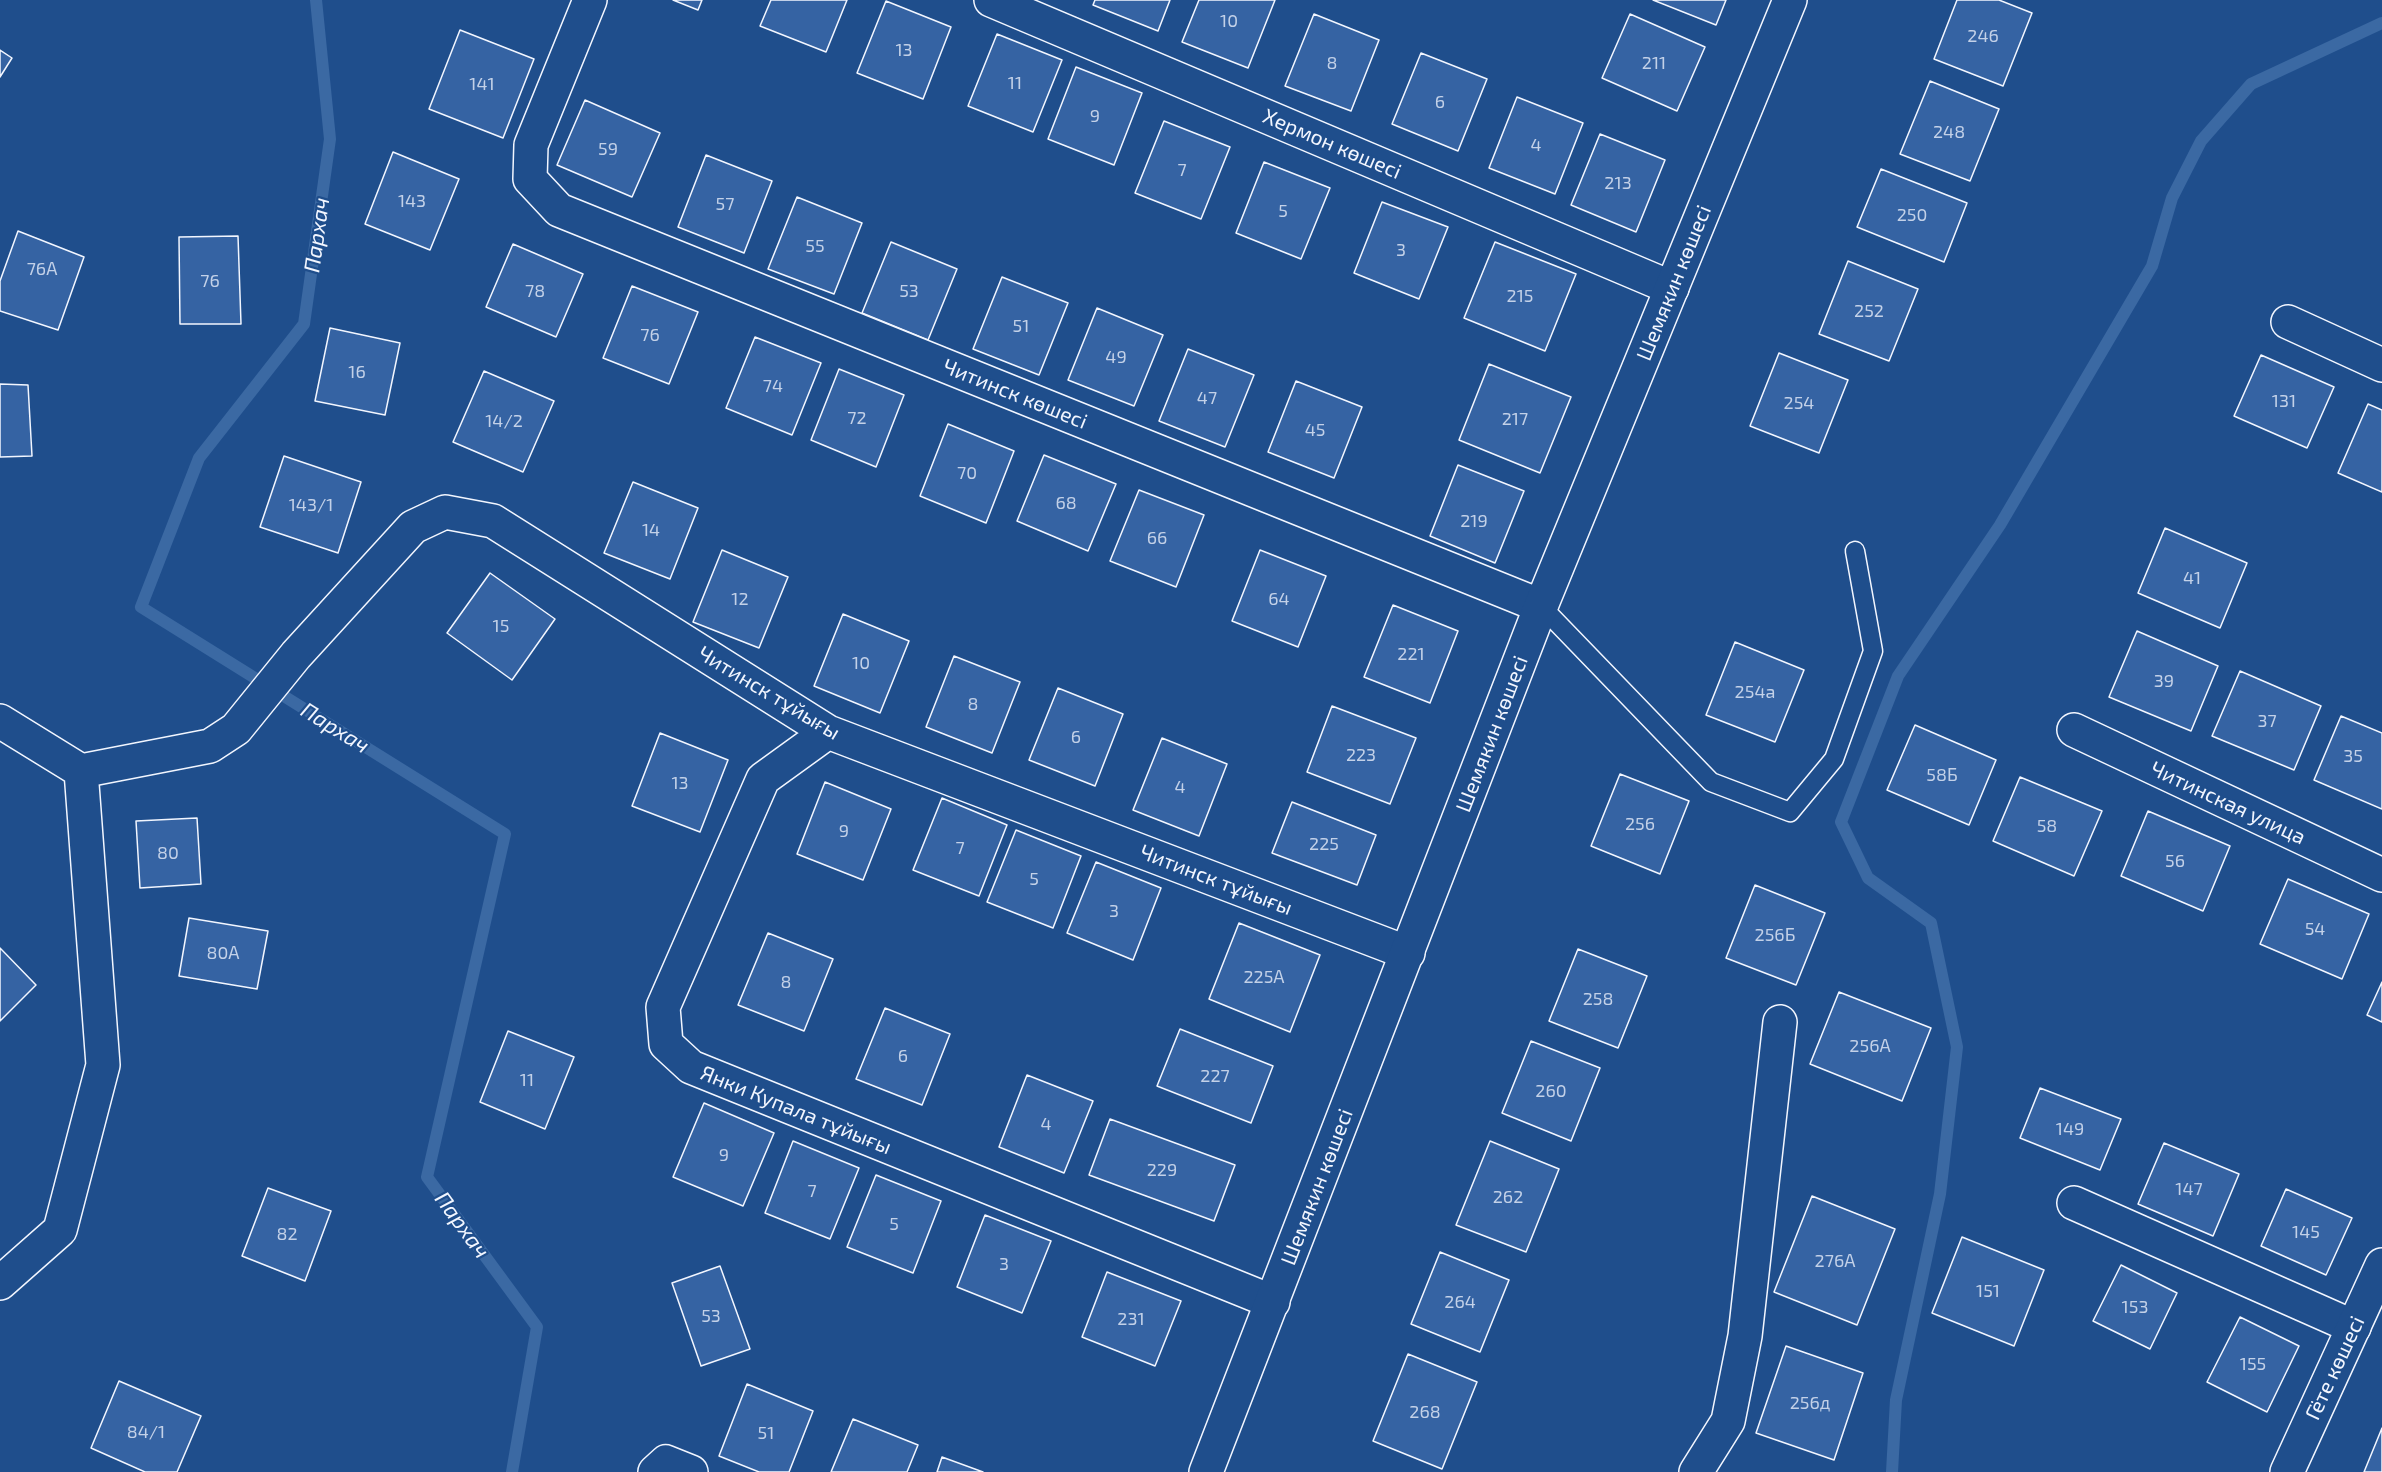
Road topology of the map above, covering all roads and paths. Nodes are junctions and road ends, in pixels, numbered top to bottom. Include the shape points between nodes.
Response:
1 (590, 0) edge
2 (991, 0) edge
3 (1790, 0) edge
4 (1672, 288) junction
5 (2288, 322) dead end
6 (2382, 365) edge
7 (1856, 551) dead end
8 (1541, 606) junction
9 (0, 721) edge
10 (2074, 730) dead end
11 (828, 732) junction
12 (81, 771) junction
13 (2382, 875) edge
14 (1408, 953) junction
15 (1780, 1022) dead end
16 (2074, 1203) dead end
17 (2382, 1265) edge
18 (0, 1283) edge
19 (1273, 1302) junction
20 (2354, 1327) junction
21 (655, 1472) edge
22 (691, 1472) edge
23 (1206, 1472) edge
24 (1696, 1472) edge
25 (2288, 1472) edge

1 - 8 street, Читинск көшесі via 531,145 530,179 559,210
2 - 4 street, Хермон көшесі
3 - 4 street, Шемякин көшесі
4 - 8 street, Шемякин көшесі
5 - 6 street
7 - 8 lane via 1873,651 1834,759 1790,812 1712,782
8 - 14 street, Шемякин көшесі
9 - 12 street
10 - 13 street, Читинская улица
11 - 12 street, Читинск тұйығы via 493,521 445,512 413,527 296,655 236,729 210,746
11 - 14 street, Читинск тұйығы
11 - 19 street, Янки Купала тұйығы via 763,779 663,1007 666,1044 691,1067
12 - 18 street via 103,1065 60,1230
14 - 19 street, Шемякин көшесі
15 - 24 street via 1745,1336 1728,1421
16 - 20 street
17 - 20 street, Гёте көшесі
19 - 23 street, Шемякин көшесі
20 - 25 street, Гёте көшесі
21 - 22 street via 666,1462

